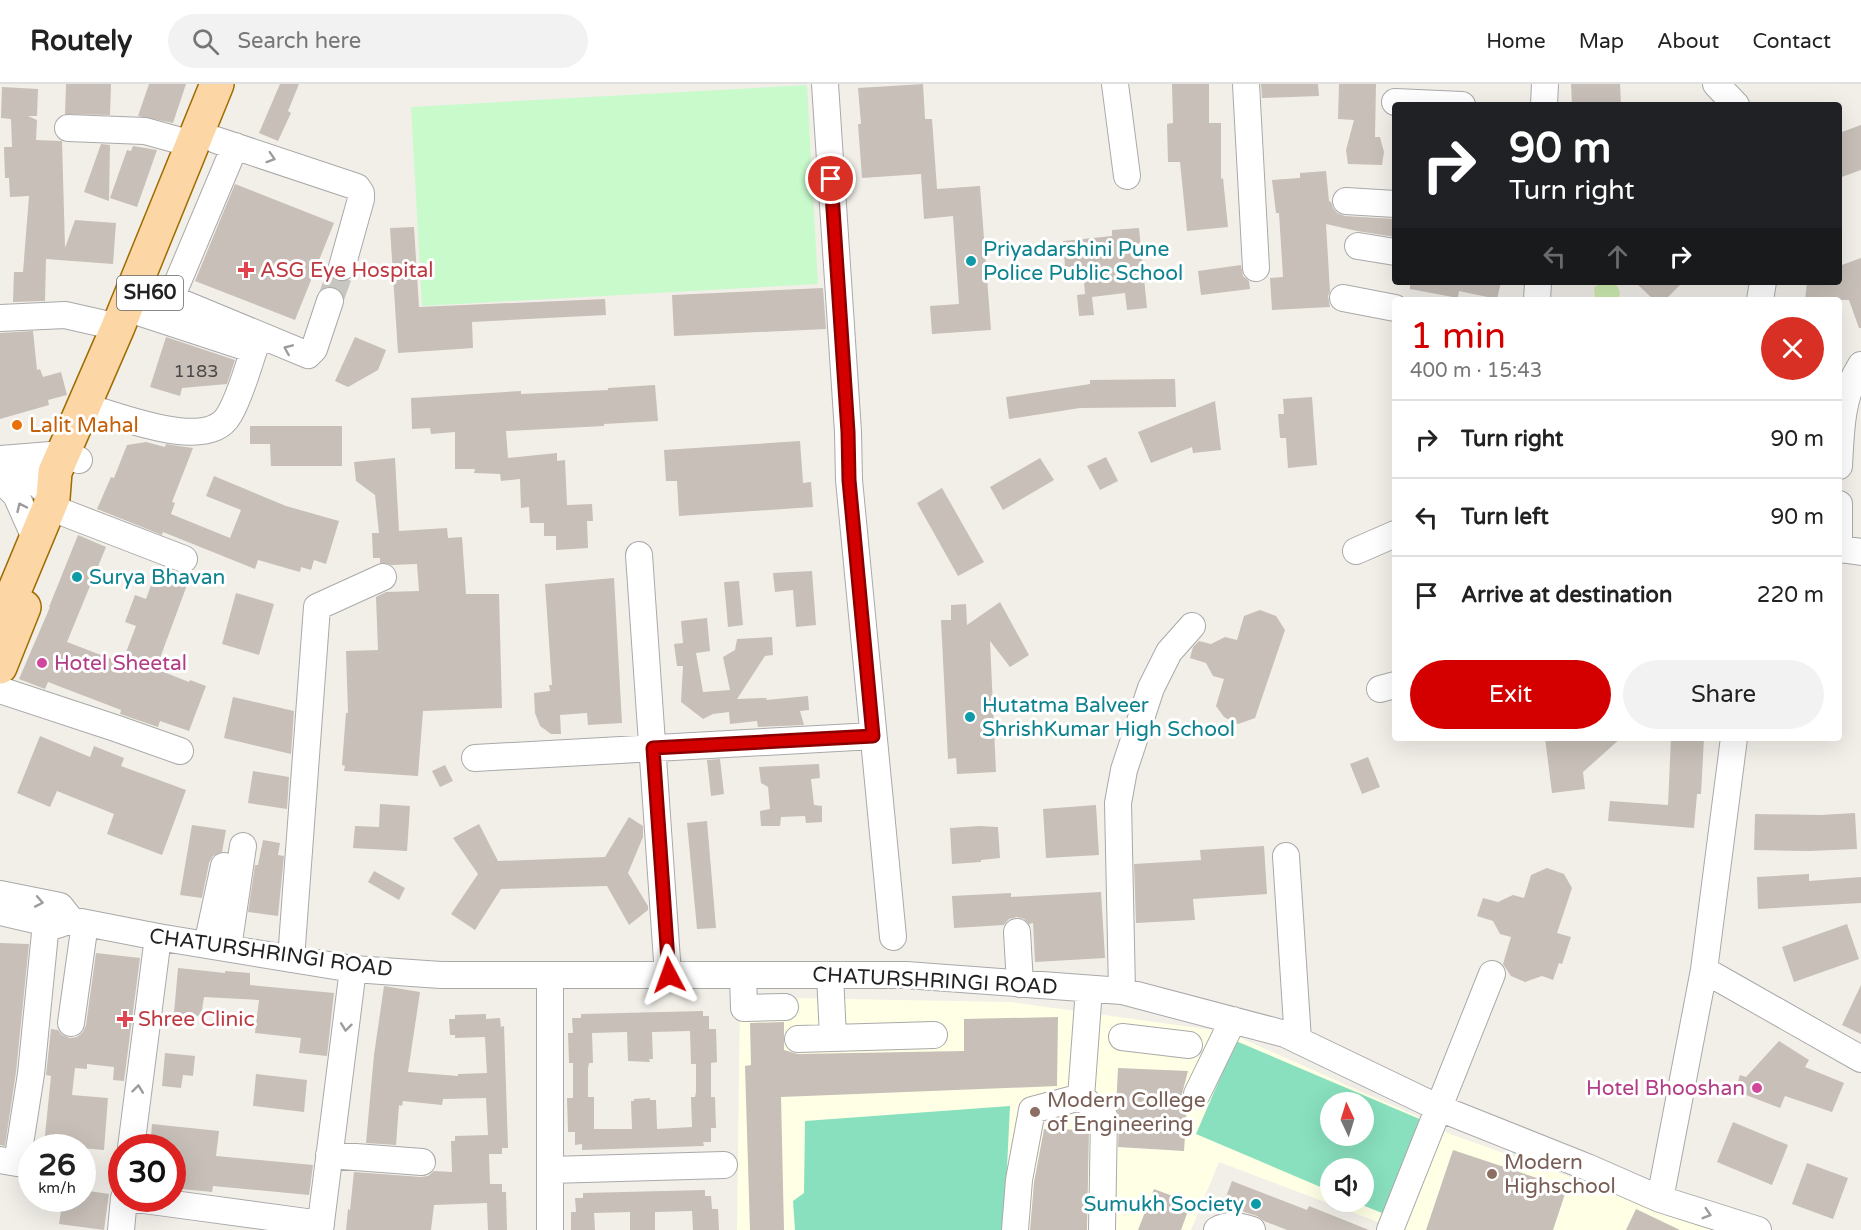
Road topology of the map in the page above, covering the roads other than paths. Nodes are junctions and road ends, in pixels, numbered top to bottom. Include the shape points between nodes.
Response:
1 (217, 84) edge
2 (240, 84) edge
3 (825, 84) edge
4 (1115, 84) edge
5 (1246, 84) edge
6 (1545, 84) edge
7 (1716, 84) edge
8 (1395, 97) edge
9 (1437, 102) edge
10 (1544, 102) edge
11 (1733, 102) edge
12 (68, 128) dead end
13 (214, 144) junction
14 (1127, 176) dead end
15 (1346, 201) dead end
16 (1392, 204) edge
17 (1358, 246) dead end
18 (1392, 252) edge
19 (342, 267) tunnel mouth
20 (1256, 268) dead end
21 (1343, 298) dead end
22 (330, 302) tunnel mouth
23 (145, 307) junction
24 (1392, 307) edge
25 (0, 318) edge
26 (1861, 365) edge
27 (99, 411) junction
28 (1842, 425) edge
29 (71, 457) junction
30 (0, 466) edge
31 (57, 505) junction
32 (1842, 521) edge
33 (1392, 535) edge
34 (36, 540) junction
35 (1356, 550) dead end
36 (1847, 550) edge
37 (639, 555) dead end
38 (184, 559) dead end
39 (383, 577) dead end
40 (0, 625) edge
41 (1192, 626) dead end
42 (0, 667) edge
43 (0, 690) edge
44 (873, 736) junction
45 (1734, 741) edge
46 (653, 748) junction
47 (180, 751) dead end
48 (475, 758) dead end
49 (243, 846) dead end
50 (1286, 856) dead end
51 (224, 863) dead end
52 (0, 894) edge
53 (0, 912) edge
54 (78, 921) junction
55 (46, 923) junction
56 (1017, 932) dead end
57 (158, 937) junction
58 (892, 937) dead end
59 (218, 947) junction
60 (291, 959) junction
61 (353, 969) junction
62 (1704, 969) junction
63 (1491, 974) dead end
64 (550, 975) junction
65 (669, 975) junction
66 (743, 975) junction
67 (830, 975) junction
68 (1020, 984) junction
69 (1089, 989) junction
70 (1122, 991) junction
71 (1157, 1000) junction
72 (785, 1007) dead end
73 (1233, 1020) junction
74 (71, 1023) dead end
75 (934, 1035) dead end
76 (833, 1037) junction
77 (1122, 1037) dead end
78 (798, 1039) dead end
79 (1155, 1040) junction
80 (1298, 1040) junction
81 (1189, 1045) dead end
82 (1861, 1059) edge
83 (1197, 1094) dead end
84 (1081, 1097) junction
85 (1439, 1108) junction
86 (133, 1134) edge
87 (329, 1155) junction
88 (0, 1160) edge
89 (422, 1162) dead end
90 (723, 1165) dead end
91 (550, 1170) junction
92 (1660, 1199) junction
93 (186, 1207) edge
94 (124, 1212) edge
95 (320, 1227) edge
96 (1755, 1229) edge
97 (121, 1230) edge
98 (550, 1230) edge
99 (1015, 1230) edge
100 (1102, 1230) edge
101 (1217, 1230) edge
102 (1252, 1230) edge
103 (1390, 1230) edge

1 - 13 main road, SH60
2 - 13 main road, SH60
3 - 44 street via 849,480
4 - 14 street
5 - 20 street
6 - 10 street
7 - 11 street
8 - 9 street
12 - 13 street via 145,131
13 -> 19 street via 357,187 361,199
13 - 23 main road, SH60
13 - 23 main road, SH60
15 - 16 street
17 - 18 street
21 - 24 street
22 -> 23 street via 314,349 308,355
23 - 25 street
23 - 27 main road, SH60
23 - 27 street via 254,350 229,417 212,430 181,432
23 - 29 main road, SH60
26 - 28 street via 1852,380
27 - 29 main road, SH60
29 - 30 street
29 - 31 main road, SH60 via 70,478
30 - 31 street via 25,472
34 -> 30 street
31 - 34 main road, SH60
31 - 38 street
31 - 42 main road, SH60
32 - 36 street
33 - 35 street
34 - 40 main road, SH60
37 - 46 street
39 - 60 street via 317,607
41 - 70 street via 1169,652 1156,679 1124,770 1118,803
43 - 47 street
44 - 46 street
44 - 58 street
45 - 62 street
46 - 48 street
46 - 65 street
49 - 59 street
50 - 80 street
51 - 59 street
52 -> 54 street, CHATURSHRINGI ROAD via 60,906
53 - 55 street, CHATURSHRINGI ROAD
54 - 55 street, CHATURSHRINGI ROAD
54 - 57 street, CHATURSHRINGI ROAD
54 - 74 street
55 - 88 street via 31,1074 17,1163
56 - 68 street
57 - 59 street, CHATURSHRINGI ROAD
86 -> 57 street
59 - 60 street, CHATURSHRINGI ROAD
60 - 61 street, CHATURSHRINGI ROAD
61 - 64 street, CHATURSHRINGI ROAD via 441,975
61 -> 87 street
62 - 82 street
62 - 92 street
63 - 85 street
64 - 65 street, CHATURSHRINGI ROAD
64 - 91 street
65 - 66 street, CHATURSHRINGI ROAD
66 - 67 street, CHATURSHRINGI ROAD
66 - 72 street via 744,1008
67 - 68 street, CHATURSHRINGI ROAD via 906,975
67 - 76 street
68 - 69 street, CHATURSHRINGI ROAD
69 - 70 street, CHATURSHRINGI ROAD
69 - 84 street
70 - 71 street, CHATURSHRINGI ROAD
71 - 73 street, CHATURSHRINGI ROAD
71 - 79 street
73 - 80 street, CHATURSHRINGI ROAD
73 - 83 street
75 - 76 street
76 - 78 street
77 - 79 street
79 - 81 street
80 - 85 street, CHATURSHRINGI ROAD
84 - 99 street via 1032,1110 1019,1180
84 - 100 street via 1104,1116
85 - 92 street, CHATURSHRINGI ROAD
85 - 103 street
87 - 89 street
87 - 95 street
90 - 91 street
91 - 98 street
92 -> 96 street, CHATURSHRINGI ROAD
93 - 95 street
94 - 97 street
101 - 102 street via 1242,1226

